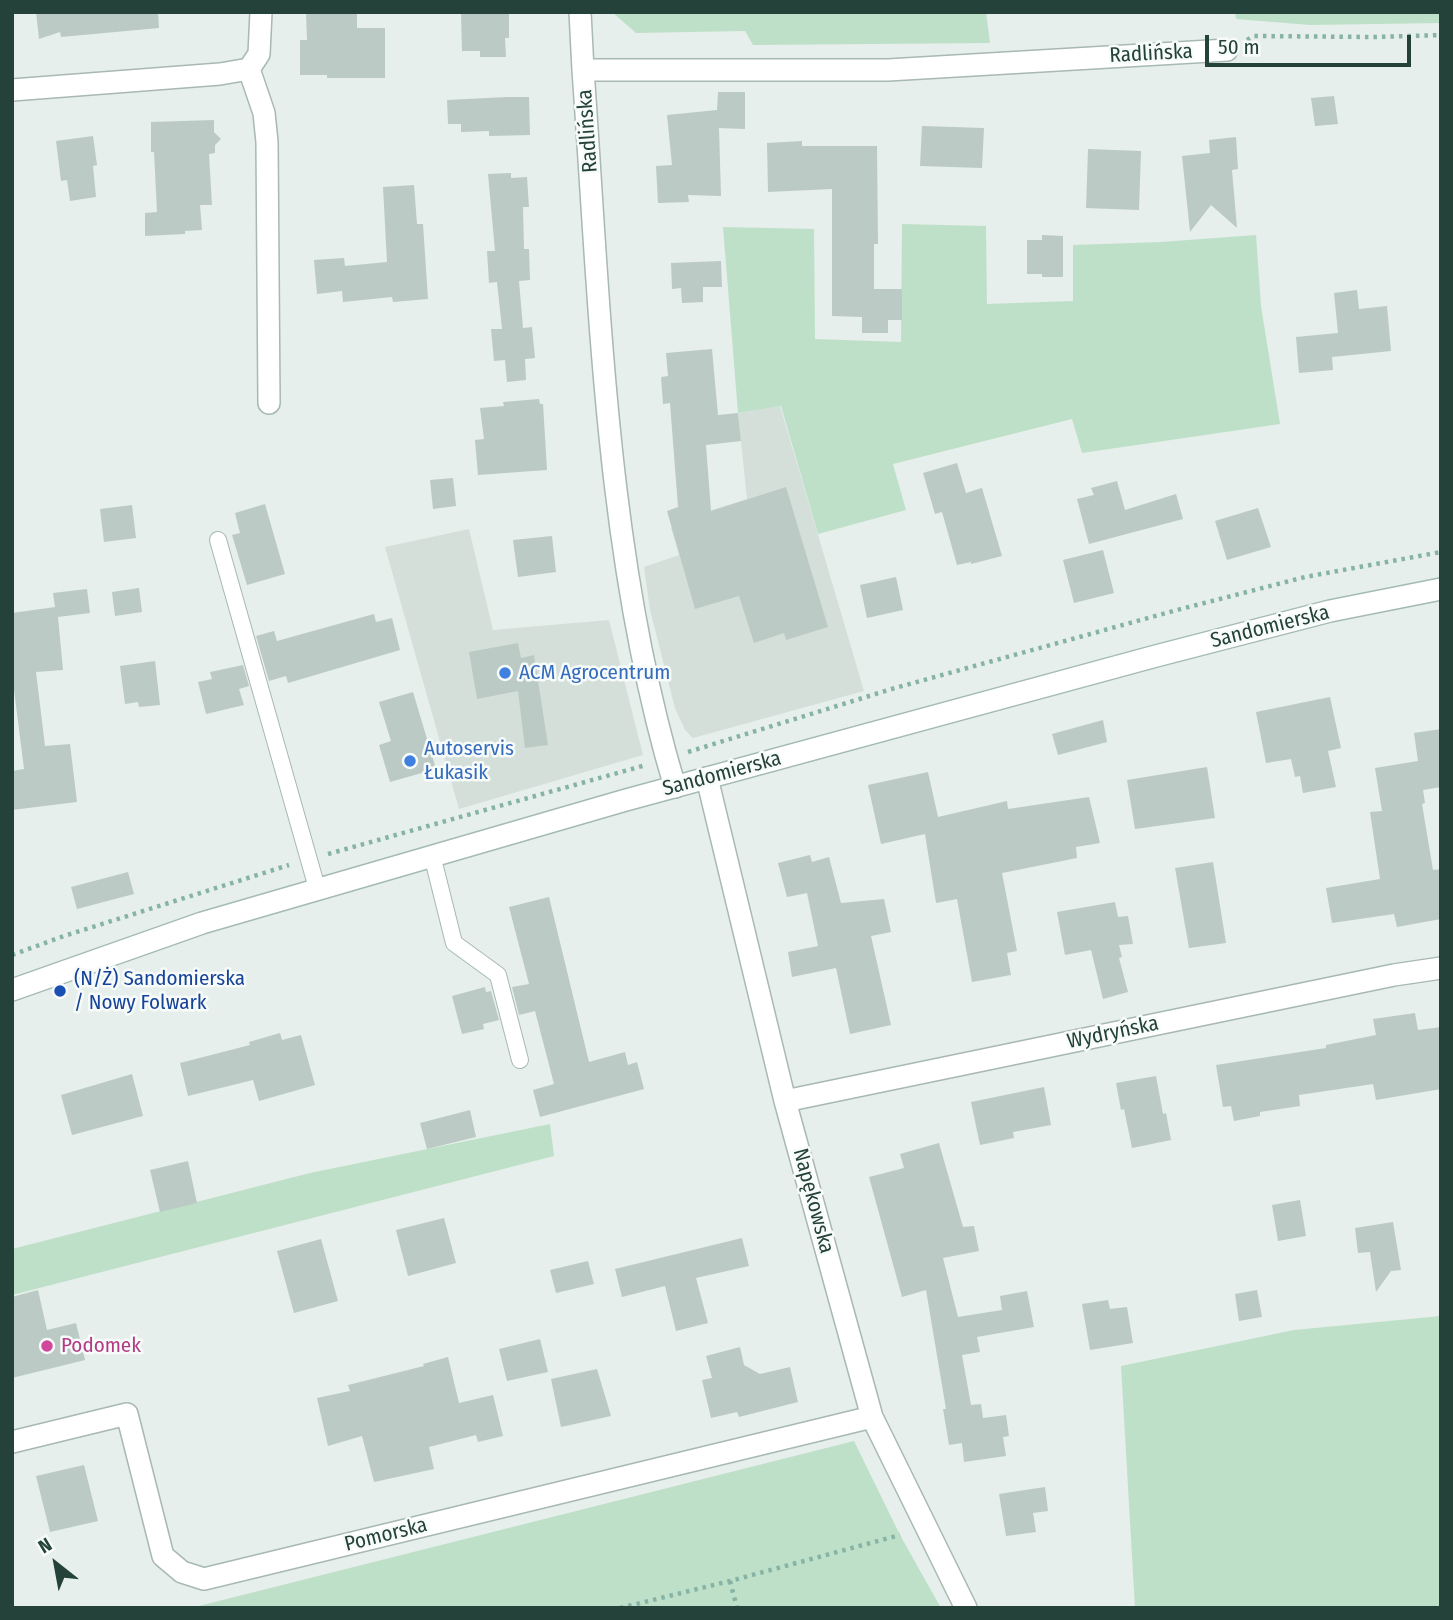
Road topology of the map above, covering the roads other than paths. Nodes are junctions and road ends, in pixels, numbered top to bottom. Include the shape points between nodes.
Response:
1 (261, 12) edge
2 (579, 12) edge
3 (1227, 50) dead end
4 (249, 69) junction
5 (583, 70) junction
6 (12, 90) edge
7 (269, 403) dead end
8 (218, 540) dead end
9 (1441, 589) edge
10 (708, 778) junction
11 (675, 787) junction
12 (432, 855) junction
13 (317, 888) junction
14 (1441, 968) edge
15 (12, 990) edge
16 (520, 1060) dead end
17 (785, 1101) junction
18 (872, 1417) junction
19 (12, 1442) edge
20 (966, 1608) edge

1 - 4 street via 259,54
2 - 5 street
3 - 5 street, Radlińska via 888,70
4 - 6 street
4 - 7 street via 264,113 267,142
5 - 11 street, Radlińska via 607,400 630,595
8 - 13 lane
9 - 10 street, Sandomierska via 1330,611
10 - 11 street, Sandomierska
10 - 17 street, Napękowska
11 - 12 street, Sandomierska
12 - 13 street, Sandomierska
12 - 16 lane via 454,943 498,975
13 - 15 street, Sandomierska
14 - 17 street, Wydryńska
17 - 18 street, Napękowska
18 - 19 street, Pomorska via 204,1579 182,1572 163,1556 127,1414
18 - 20 street, Napękowska

